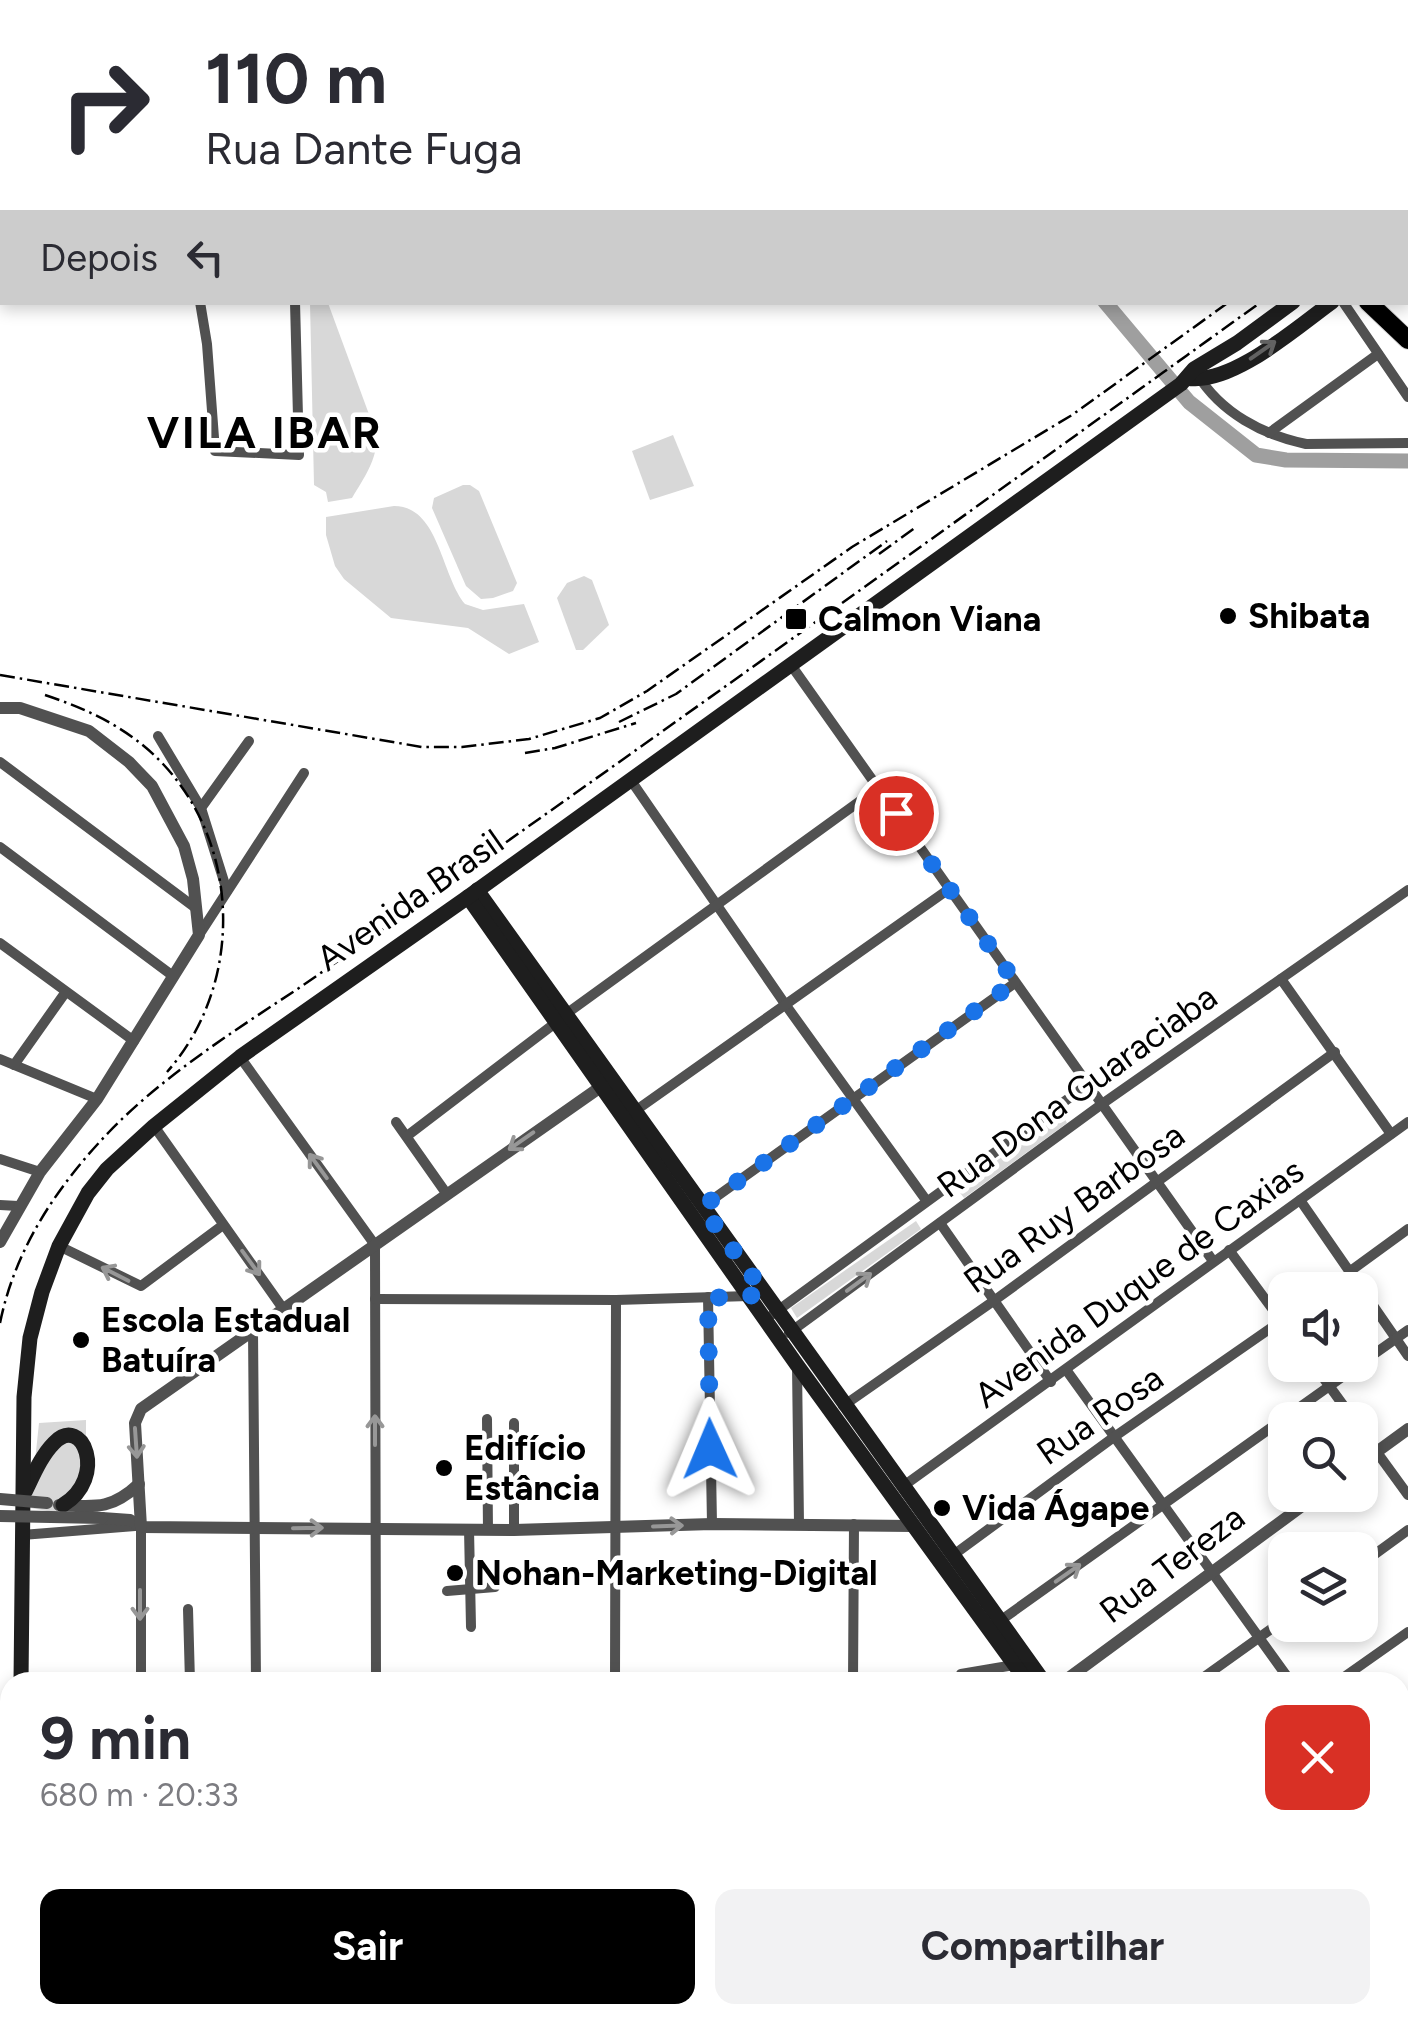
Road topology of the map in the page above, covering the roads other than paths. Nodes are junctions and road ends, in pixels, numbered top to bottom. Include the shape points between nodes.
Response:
1 (200, 305) edge
2 (295, 305) edge
3 (1289, 305) edge
4 (1328, 305) edge
5 (1344, 305) edge
6 (1371, 305) edge
7 (1408, 340) edge
8 (1378, 354) junction
9 (1191, 378) junction
10 (1408, 397) edge
11 (1269, 433) junction
12 (1408, 444) edge
13 (791, 665) junction
14 (4, 707) edge
15 (158, 736) dead end
16 (249, 741) dead end
17 (0, 762) edge
18 (304, 773) dead end
19 (630, 778) junction
20 (878, 788) junction
21 (202, 808) junction
22 (0, 847) edge
23 (949, 889) junction
24 (1408, 890) edge
25 (228, 892) junction
26 (472, 894) junction
27 (714, 904) junction
28 (197, 909) junction
29 (199, 935) junction
30 (1, 945) edge
31 (173, 976) junction
32 (1281, 979) junction
33 (1015, 982) junction
34 (65, 993) junction
35 (785, 1004) junction
36 (562, 1018) junction
37 (134, 1041) junction
38 (1335, 1052) junction
39 (240, 1056) junction
40 (0, 1059) edge
41 (14, 1065) junction
42 (1088, 1085) junction
43 (602, 1086) junction
44 (97, 1099) junction
45 (854, 1099) junction
46 (1102, 1104) junction
47 (635, 1111) junction
48 (396, 1122) dead end
49 (1408, 1122) edge
50 (154, 1126) junction
51 (1392, 1134) junction
52 (407, 1136) junction
53 (0, 1159) edge
54 (40, 1172) junction
55 (1158, 1180) junction
56 (446, 1193) junction
57 (926, 1200) junction
58 (1300, 1200) junction
59 (0, 1206) edge
60 (18, 1206) junction
61 (702, 1207) junction
62 (940, 1223) junction
63 (224, 1225) junction
64 (1408, 1230) edge
65 (0, 1242) edge
66 (374, 1245) junction
67 (60, 1246) junction
68 (1229, 1250) junction
69 (1213, 1262) junction
70 (1349, 1272) joint
71 (756, 1294) junction
72 (708, 1298) junction
73 (375, 1299) junction
74 (616, 1300) junction
75 (996, 1300) junction
76 (1268, 1303) edge
77 (284, 1310) junction
78 (1378, 1313) edge
79 (771, 1316) junction
80 (1408, 1330) edge
81 (253, 1331) junction
82 (1268, 1334) edge
83 (786, 1335) junction
84 (1396, 1339) junction
85 (1378, 1352) edge
86 (1408, 1356) edge
87 (797, 1365) junction
88 (1067, 1372) junction
89 (1051, 1382) junction
90 (1327, 1382) edge
91 (1336, 1382) edge
92 (1330, 1386) junction
93 (1341, 1402) edge
94 (843, 1406) junction
95 (487, 1420) dead end
96 (514, 1423) dead end
97 (1408, 1429) edge
98 (1114, 1437) junction
99 (1378, 1451) edge
100 (1378, 1453) edge
101 (139, 1484) junction
102 (902, 1487) junction
103 (22, 1495) junction
104 (1408, 1495) edge
105 (0, 1498) edge
106 (896, 1503) junction
107 (55, 1504) junction
108 (1164, 1504) junction
109 (1293, 1512) edge
110 (0, 1516) edge
111 (712, 1524) junction
112 (799, 1524) junction
113 (854, 1524) junction
114 (881, 1525) junction
115 (138, 1526) junction
116 (912, 1526) junction
117 (376, 1528) junction
118 (616, 1528) junction
119 (256, 1529) junction
120 (470, 1530) junction
121 (488, 1530) junction
122 (514, 1530) junction
123 (1408, 1530) edge
124 (22, 1534) junction
125 (1378, 1552) edge
126 (952, 1556) junction
127 (1212, 1571) junction
128 (495, 1587) dead end
129 (470, 1589) junction
130 (447, 1590) dead end
131 (188, 1609) dead end
132 (994, 1625) junction
133 (471, 1627) dead end
134 (1268, 1631) edge
135 (1408, 1632) edge
136 (1258, 1638) junction
137 (1014, 1665) junction
138 (20, 1672) edge
139 (141, 1672) edge
140 (190, 1672) edge
141 (256, 1672) edge
142 (376, 1672) edge
143 (616, 1672) edge
144 (852, 1672) edge
145 (966, 1672) edge
146 (1019, 1672) edge
147 (1035, 1672) edge
148 (1076, 1672) edge
149 (1212, 1672) edge
150 (1284, 1672) edge
151 (1351, 1672) edge

1 - 2 street via 215,451 298,455
3 - 9 main road, Avenida Brasil
9 -> 4 main road, Avenida Brasil via 1248,361
5 - 8 street
6 - 7 highway
8 - 10 street
8 - 11 street
9 - 11 street
9 - 13 main road, Avenida Brasil
11 - 12 street via 1306,444
13 - 19 main road, Avenida Brasil
13 - 20 street
14 - 28 street via 88,731 130,762 152,786 184,846
15 - 21 street
16 - 21 street
17 - 28 street
18 - 25 street
19 - 26 main road, Avenida Brasil
19 - 27 street
20 - 23 street
20 - 27 street
21 - 25 street
22 - 31 street
23 - 33 street
23 - 35 street
24 - 32 street, Rua Dona Guaraciaba
25 - 29 street
26 - 36 main road
26 - 39 main road, Avenida Brasil
27 - 35 street
27 - 36 street
28 - 29 street
29 - 31 street
30 - 34 street
31 - 37 street
32 - 38 street
32 - 46 street, Rua Dona Guaraciaba
33 - 42 street
33 - 45 street
34 - 37 street
34 - 41 street
35 - 45 street
35 - 47 street
36 - 43 main road
36 - 47 main road
36 - 52 street
37 - 44 street
38 - 51 street
38 - 55 street, Rua Ruy Barbosa
39 - 50 main road, Avenida Brasil
66 -> 39 street
40 - 41 street
41 - 44 street
42 - 46 street
42 - 57 street
43 - 47 main road via 612,1087
43 -> 56 street
43 - 71 main road
44 - 54 street
45 - 57 street
45 - 61 street
46 - 55 street
46 - 62 street, Rua Dona Guaraciaba
47 - 61 main road
48 - 52 street
49 - 51 street, Avenida Duque de Caxias
50 - 63 street
50 - 67 main road, Avenida Brasil via 88,1193
51 - 58 street, Avenida Duque de Caxias
52 - 56 street
53 - 54 street
54 - 60 street
55 - 69 street
55 - 75 street, Rua Ruy Barbosa
56 - 66 street
57 - 79 street
58 - 68 street, Avenida Duque de Caxias
58 - 70 street
59 - 60 street
60 - 65 street
61 - 71 main road
62 - 75 street
83 -> 62 street, Rua Dona Guaraciaba
63 -> 67 street via 141,1286
63 -> 77 street
64 - 70 street
66 - 73 street
66 - 77 street
67 - 103 main road, Avenida Brasil via 25,1366
68 - 69 street, Avenida Duque de Caxias
68 - 76 street
69 - 88 street, Avenida Duque de Caxias
71 - 72 street
71 - 79 main road
72 - 74 street
72 - 111 street
73 - 74 street
117 -> 73 street
74 - 118 street
75 - 89 street
75 - 94 street, Rua Ruy Barbosa
77 - 81 street
78 - 84 street
79 - 83 main road
80 - 84 street
81 -> 101 street via 141,1410 135,1423
81 - 119 street
82 - 98 street, Rua Rosa
83 - 87 main road
83 - 94 main road
84 - 85 street
84 - 86 street
87 - 106 main road
87 - 112 street
88 - 89 street, Avenida Duque de Caxias
88 - 98 street
89 - 102 street, Avenida Duque de Caxias
90 - 92 street
91 - 92 street
92 - 93 street
92 - 108 street
94 - 102 main road
95 - 121 street
96 - 122 street
97 - 99 street
98 - 108 street
98 - 126 street, Rua Rosa
100 - 104 street
101 - 107 street via 107,1506
101 - 115 street
102 - 106 street
102 - 126 main road
103 - 107 main road via 51,1446 70,1436 90,1459 79,1489
103 - 124 main road, Avenida Brasil
105 - 107 street, bridge
106 - 114 street
106 - 116 main road
108 - 127 street
132 -> 108 street
109 - 127 street, Rua Tereza
110 - 115 street, bridge via 130,1520
111 - 112 street
118 -> 111 street
112 - 113 street
113 - 114 street
113 - 144 street
114 - 116 street
115 - 119 street
115 - 124 street
115 -> 139 street
116 - 132 main road
119 -> 117 street
117 - 120 street
117 - 142 street
118 - 122 street
118 - 143 street
119 - 141 street
120 - 121 street
120 - 129 street
121 - 122 street
123 - 125 street
124 - 138 main road, Avenida Brasil
126 - 132 main road
127 - 136 street
127 - 148 street, Rua Tereza
128 - 129 street
129 - 130 street
129 - 133 street
131 - 140 street
132 - 137 main road
132 - 147 main road
134 - 136 street
135 - 151 street
136 - 149 street
136 - 150 street
137 - 145 street
137 - 146 main road

